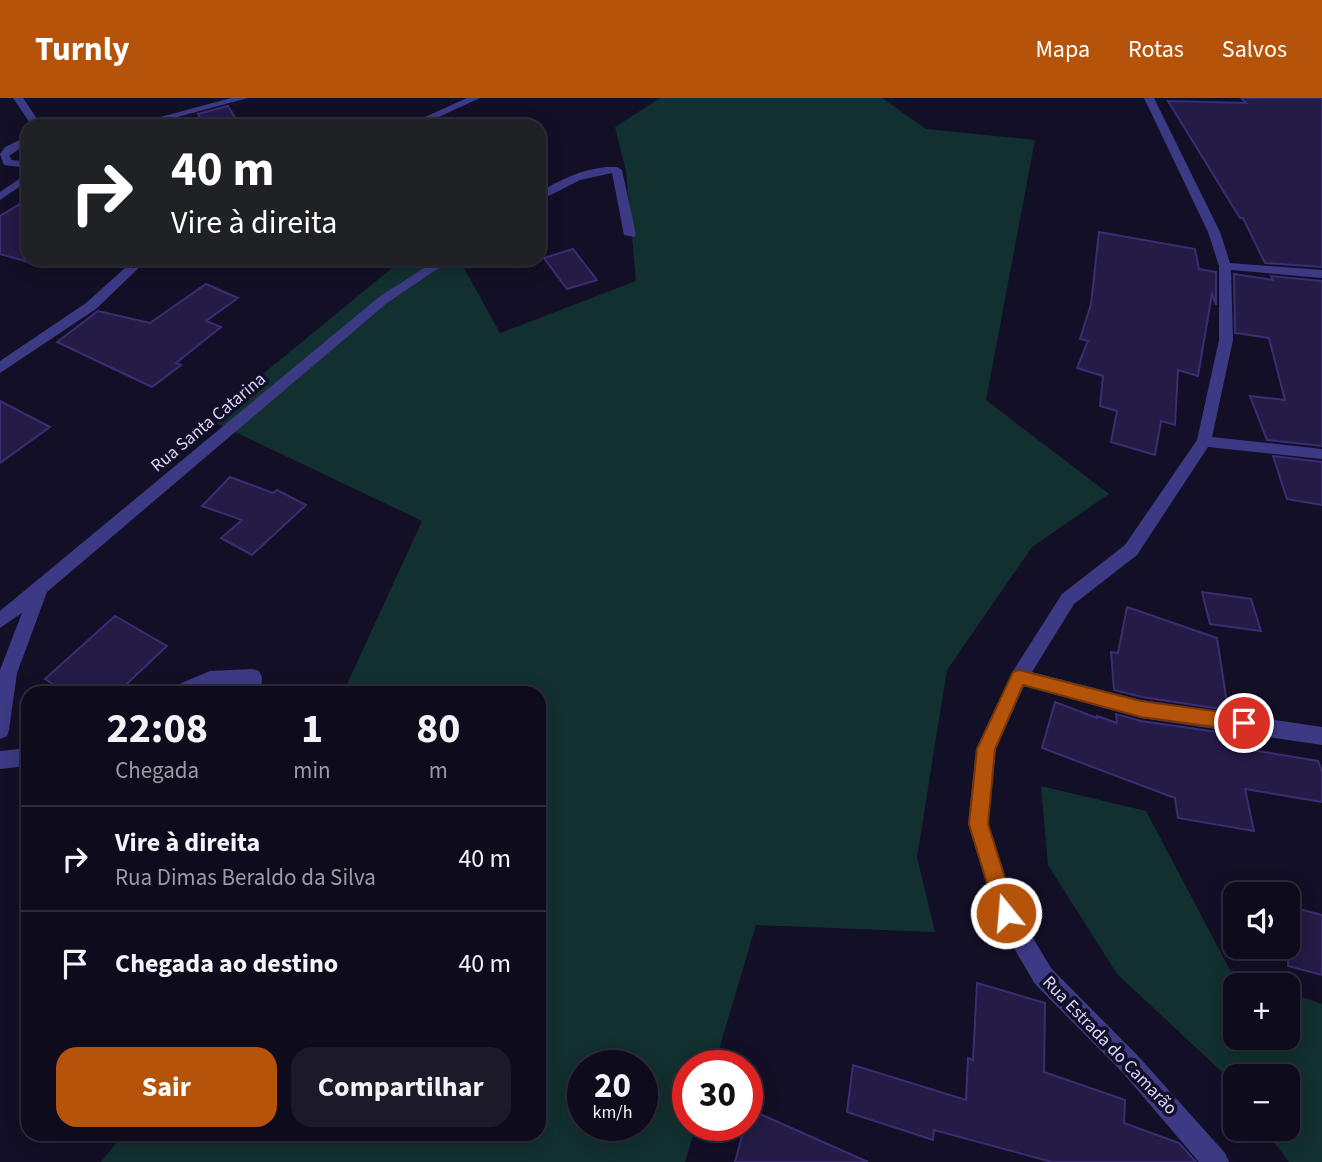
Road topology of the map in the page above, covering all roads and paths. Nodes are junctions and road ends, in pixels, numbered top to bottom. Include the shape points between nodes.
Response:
1 (18, 98) edge
2 (243, 98) edge
3 (475, 98) edge
4 (1149, 98) edge
5 (32, 119) edge
6 (160, 119) edge
7 (426, 119) edge
8 (21, 143) edge
9 (3, 161) edge
10 (21, 164) edge
11 (21, 181) edge
12 (546, 193) edge
13 (0, 197) edge
14 (630, 235) dead end
15 (134, 266) edge
16 (435, 266) edge
17 (1225, 266) junction
18 (1322, 274) edge
19 (0, 368) edge
20 (1205, 441) junction
21 (1322, 454) edge
22 (39, 590) junction
23 (0, 621) edge
24 (1019, 677) junction
25 (194, 686) edge
26 (252, 686) edge
27 (0, 730) edge
28 (1322, 736) edge
29 (21, 758) edge
30 (0, 760) edge
31 (1216, 1162) edge

1 - 5 street
2 - 6 street
3 - 7 street
4 - 17 street, Rua Estrada do Camarão via 1214,232
8 - 9 street via 9,149
9 - 10 street
11 - 13 street
12 - 14 street via 597,169 617,170
15 - 19 street via 91,306
16 - 22 street, Rua Santa Catarina via 383,300
17 - 18 street
17 - 20 street, Rua Estrada do Camarão via 1226,340
20 - 21 street
20 - 24 street, Rua Estrada do Camarão via 1131,550 1068,599
22 - 23 street, Rua Santa Catarina
22 - 27 street via 8,673
24 - 28 street via 1141,709
24 - 31 street, Rua Estrada do Camarão via 986,749 978,824 1006,913 1043,976
25 - 26 street via 210,679 253,677
29 - 30 street

